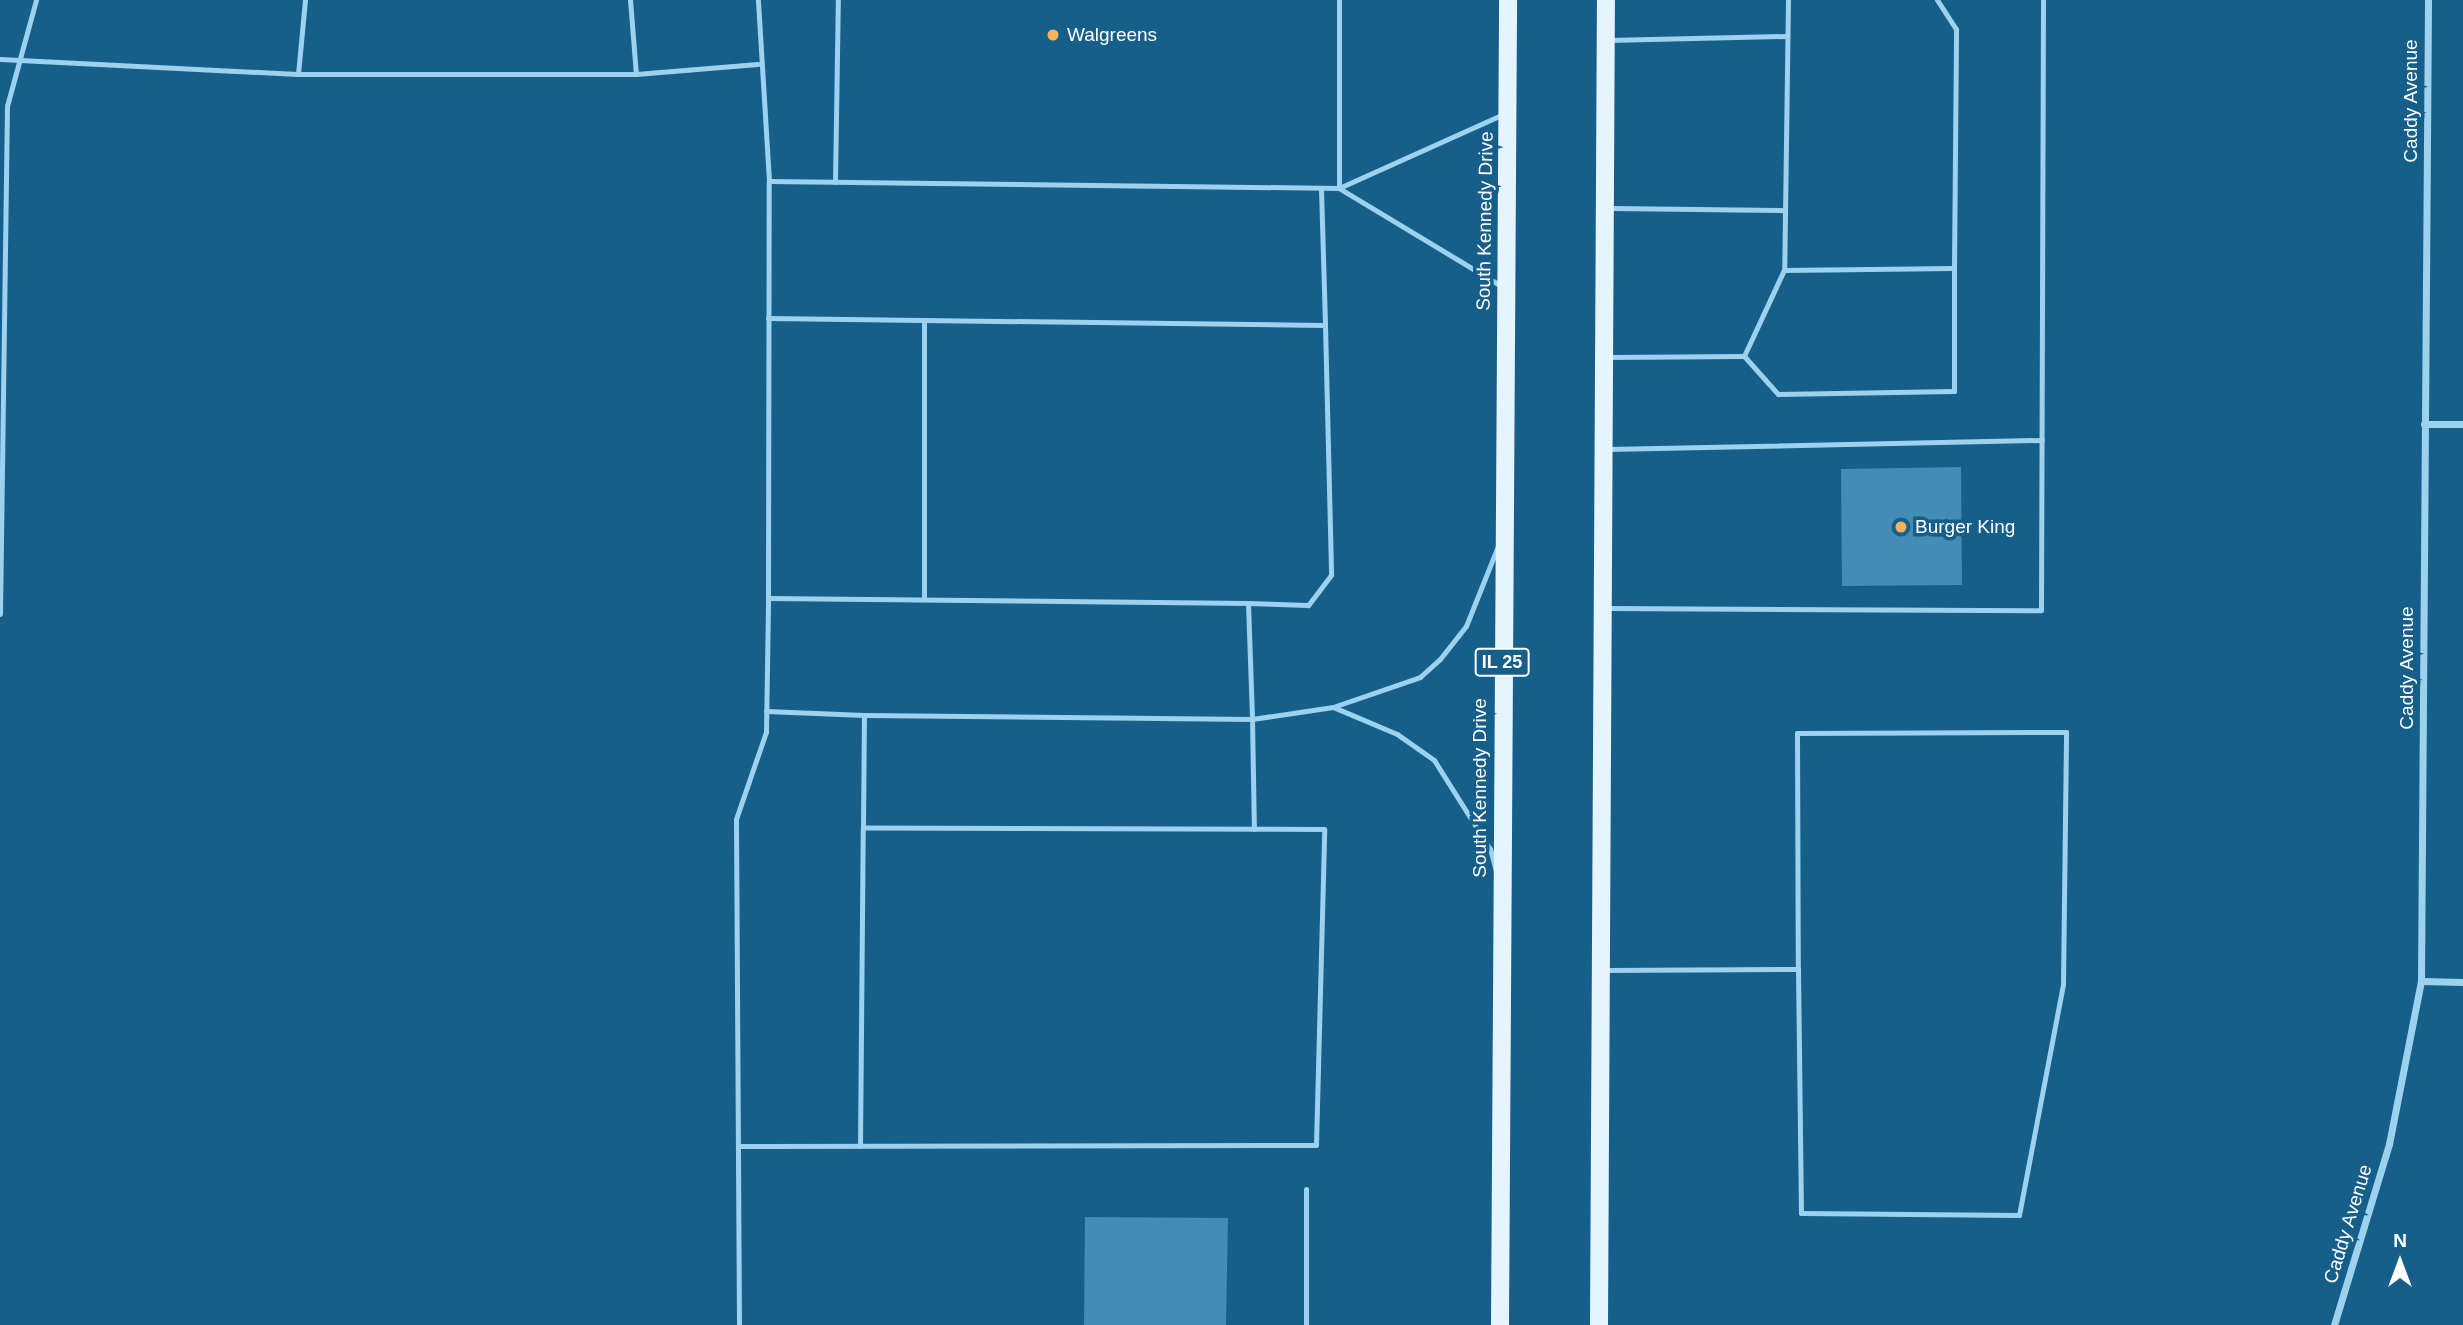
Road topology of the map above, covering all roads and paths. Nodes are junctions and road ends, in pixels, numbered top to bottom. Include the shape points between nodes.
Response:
1 (36, 0) edge
2 (630, 0) edge
3 (758, 0) edge
4 (838, 0) edge
5 (1339, 0) edge
6 (1508, 0) edge
7 (1606, 0) edge
8 (1788, 0) edge
9 (1937, 0) edge
10 (2043, 0) edge
11 (2428, 0) edge
12 (303, 1) edge
13 (1787, 36) junction
14 (1607, 40) junction
15 (0, 59) edge
16 (20, 59) junction
17 (758, 64) junction
18 (298, 74) junction
19 (636, 74) junction
20 (1507, 113) junction
21 (3, 175) edge
22 (769, 181) junction
23 (835, 182) junction
24 (1339, 188) junction
25 (1321, 189) junction
26 (1606, 208) junction
27 (1785, 210) junction
28 (1954, 268) junction
29 (1784, 270) junction
30 (1504, 288) junction
31 (768, 318) junction
32 (924, 320) junction
33 (1325, 325) junction
34 (1744, 356) junction
35 (1606, 357) junction
36 (2424, 424) junction
37 (2463, 424) edge
38 (2042, 440) junction
39 (1605, 449) junction
40 (1503, 533) junction
41 (768, 598) junction
42 (924, 598) junction
43 (1248, 603) junction
44 (1603, 608) junction
45 (0, 614) edge
46 (1333, 707) junction
47 (766, 711) junction
48 (864, 715) junction
49 (1252, 719) junction
50 (863, 827) junction
51 (1254, 829) junction
52 (1501, 893) junction
53 (1798, 968) junction
54 (1602, 970) junction
55 (2420, 981) junction
56 (2463, 982) edge
57 (738, 1146) junction
58 (860, 1146) junction
59 (1306, 1189) dead end
60 (738, 1325) edge
61 (1306, 1325) edge
62 (1500, 1325) edge
63 (1599, 1325) edge
64 (2334, 1325) edge

1 - 16 lane
2 - 19 lane
3 - 17 lane
4 - 23 lane
5 - 24 lane
6 - 20 main road, South Kennedy Drive / IL 25
7 - 14 main road
8 - 13 lane
9 - 28 lane via 1956,29
10 - 38 lane
11 - 36 street, Caddy Avenue
12 - 18 lane
13 - 14 lane
13 - 27 lane
14 - 26 main road
15 - 16 lane
16 - 18 lane
16 - 21 lane via 7,106
17 - 19 lane
17 - 22 lane
18 - 19 lane
20 - 24 lane
20 - 30 main road, South Kennedy Drive / IL 25
21 - 45 lane
22 - 23 lane
22 - 31 lane
23 - 25 lane
24 - 25 lane
24 - 30 lane
25 - 33 lane
26 - 27 lane
26 - 35 main road
27 - 29 lane
28 - 29 lane
28 - 34 lane via 1954,391 1777,394
29 - 34 lane
30 - 40 main road, South Kennedy Drive / IL 25
31 - 32 lane
31 - 41 lane
32 - 33 lane
32 - 42 lane
33 - 43 lane via 1331,575 1308,605
34 - 35 lane
35 - 39 main road
36 - 37 street
36 - 55 street, Caddy Avenue
38 - 39 lane
38 - 44 lane via 2041,610
39 - 44 main road
40 - 46 lane via 1466,626 1440,659 1420,677
40 - 52 main road, South Kennedy Drive / IL 25
41 - 42 lane
41 - 47 lane
42 - 43 lane
43 - 49 lane
44 - 54 main road
46 - 49 lane
46 - 52 lane via 1397,734 1434,760 1490,849
47 - 48 lane
47 - 57 lane via 766,732 736,819
48 - 49 lane
48 - 50 lane
49 - 51 lane
50 - 51 lane
50 - 58 lane
51 - 58 lane via 1324,829 1316,1145
52 - 62 main road, South Kennedy Drive / IL 25
53 - 53 lane via 1797,733 2066,732 2063,984 2019,1215 1801,1213
53 - 54 lane
54 - 63 main road
55 - 56 street
55 - 64 street, Caddy Avenue via 2389,1144
57 - 58 lane
57 - 60 lane
59 - 61 lane

